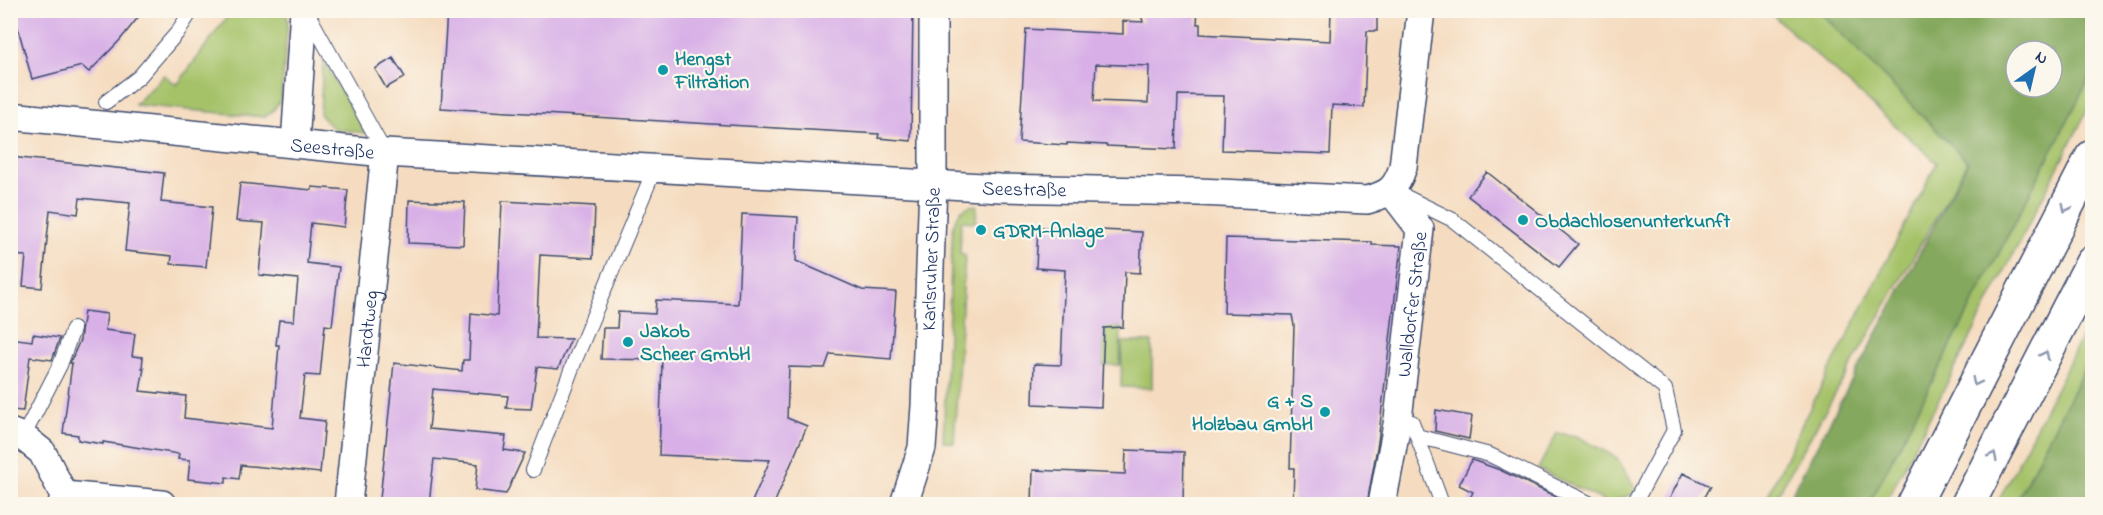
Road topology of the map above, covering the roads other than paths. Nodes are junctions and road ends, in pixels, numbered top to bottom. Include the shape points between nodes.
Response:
1 (192, 10) edge
2 (305, 10) edge
3 (933, 10) edge
4 (1421, 10) edge
5 (106, 102) dead end
6 (10, 116) edge
7 (295, 144) junction
8 (385, 153) junction
9 (2092, 157) edge
10 (654, 170) junction
11 (933, 184) junction
12 (1392, 190) junction
13 (2092, 263) edge
14 (73, 329) dead end
15 (1408, 428) junction
16 (17, 435) edge
17 (533, 470) dead end
18 (63, 500) edge
19 (1382, 503) edge
20 (162, 504) edge
21 (348, 504) edge
22 (904, 504) edge
23 (1442, 504) edge
24 (1591, 504) edge
25 (1634, 504) edge
26 (1914, 504) edge
27 (1968, 504) edge

1 - 5 lane via 139,77
2 - 7 street
2 - 8 lane
3 - 11 street, Karlsruher Straße
4 - 12 street via 1403,167
6 - 7 street, Seestraße
7 - 8 street, Seestraße
8 - 10 street, Seestraße
8 - 21 street, Hardtweg
9 -> 26 highway
10 - 11 street, Seestraße
10 - 17 lane
11 - 12 street, Seestraße via 1367,200
11 - 22 street, Karlsruher Straße via 922,448
12 - 15 street, Walldorfer Straße via 1420,229
12 - 25 lane via 1453,219 1665,389 1674,430
27 -> 13 highway
14 - 16 lane via 60,365
15 - 19 street, Walldorfer Straße
15 - 23 lane
15 - 24 lane via 1490,455
16 - 18 street via 42,452
18 - 20 street

